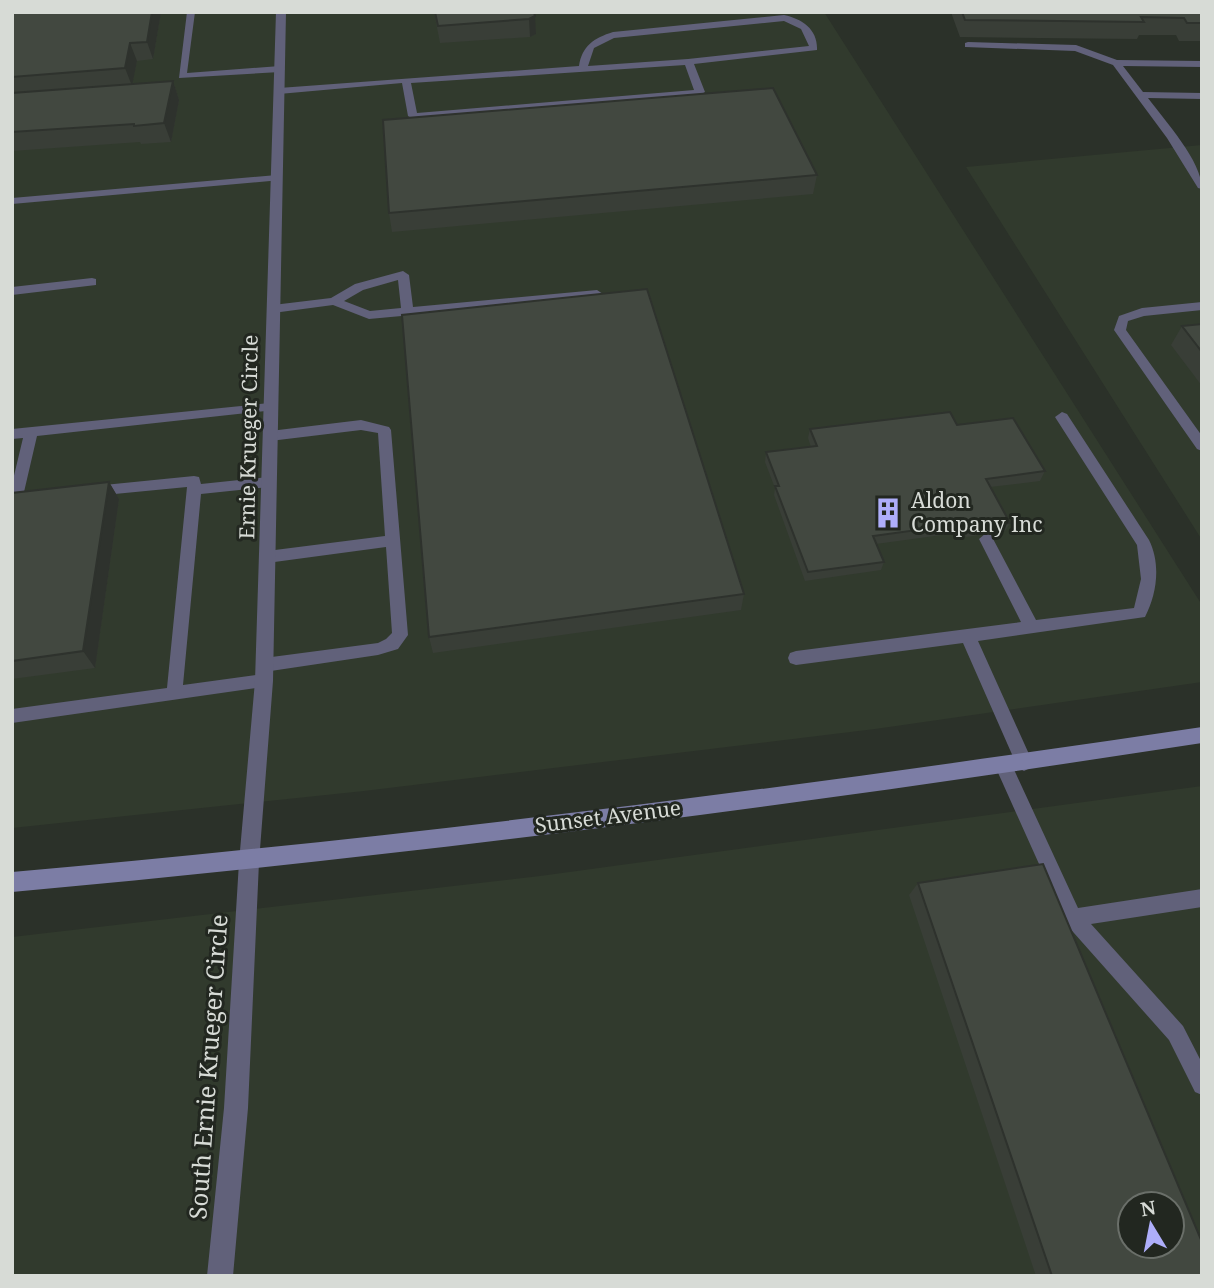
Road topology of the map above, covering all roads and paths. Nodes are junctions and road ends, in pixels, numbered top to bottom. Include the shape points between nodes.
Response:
1 (191, 12) edge
2 (281, 12) edge
3 (968, 45) dead end
4 (688, 62) junction
5 (1116, 63) junction
6 (1202, 64) edge
7 (280, 69) junction
8 (583, 69) junction
9 (406, 80) junction
10 (279, 91) junction
11 (1141, 95) junction
12 (1202, 96) edge
13 (277, 178) junction
14 (1202, 186) edge
15 (12, 201) edge
16 (92, 282) dead end
17 (12, 291) edge
18 (616, 293) edge
19 (334, 301) junction
20 (1202, 306) edge
21 (273, 309) junction
22 (407, 312) junction
23 (270, 407) junction
24 (1062, 417) dead end
25 (31, 432) junction
26 (12, 434) edge
27 (270, 436) junction
28 (1202, 446) edge
29 (269, 482) junction
30 (194, 490) junction
31 (84, 492) edge
32 (43, 496) edge
33 (986, 539) dead end
34 (393, 540) junction
35 (267, 557) junction
36 (1032, 628) junction
37 (968, 636) junction
38 (796, 658) dead end
39 (264, 673) junction
40 (174, 694) junction
41 (12, 716) edge
42 (1202, 736) edge
43 (1024, 763) junction
44 (1004, 766) junction
45 (248, 862) junction
46 (12, 882) edge
47 (1202, 898) edge
48 (1073, 919) junction
49 (1202, 1085) edge
50 (220, 1276) edge

1 - 7 lane via 182,76
2 - 7 street, Ernie Krueger Circle
3 - 5 lane via 1076,48
4 - 8 lane
4 - 8 lane via 814,48 805,25 784,18 613,35 598,39 586,50
4 - 9 lane via 700,92 413,116
5 - 6 lane
5 - 11 lane
7 - 10 street, Ernie Krueger Circle
8 - 9 lane
9 - 10 lane
10 - 13 street, Ernie Krueger Circle
11 - 12 lane
11 - 14 lane
13 - 15 lane
13 - 21 street, Ernie Krueger Circle
16 - 17 lane
18 - 22 lane
19 - 21 lane
19 - 22 lane via 369,315
19 - 22 lane via 359,287 403,275
20 - 28 lane via 1142,312 1123,319 1120,330
21 - 23 street, Ernie Krueger Circle
23 - 25 lane
23 - 27 street, Ernie Krueger Circle
24 - 36 lane via 1144,544 1149,589 1140,613
25 - 26 lane
25 - 32 lane via 16,498
27 - 29 street, Ernie Krueger Circle
27 - 34 lane via 361,425 384,430
29 - 30 lane
29 - 35 street, Ernie Krueger Circle
30 - 31 lane via 194,481
30 - 40 lane
33 - 36 lane
34 - 35 lane
34 - 39 lane via 400,635 392,644
35 - 39 street, Ernie Krueger Circle
36 - 37 lane
37 - 38 lane
37 - 43 lane
39 - 40 lane
39 - 45 street, Ernie Krueger Circle
40 - 41 lane
42 - 43 street, Sunset Avenue
43 - 44 street, Sunset Avenue
44 - 45 street, Sunset Avenue
44 - 48 lane
45 - 46 street, Sunset Avenue
45 - 50 street, South Ernie Krueger Circle via 236,1108
47 - 48 lane
48 - 49 lane via 1176,1032

